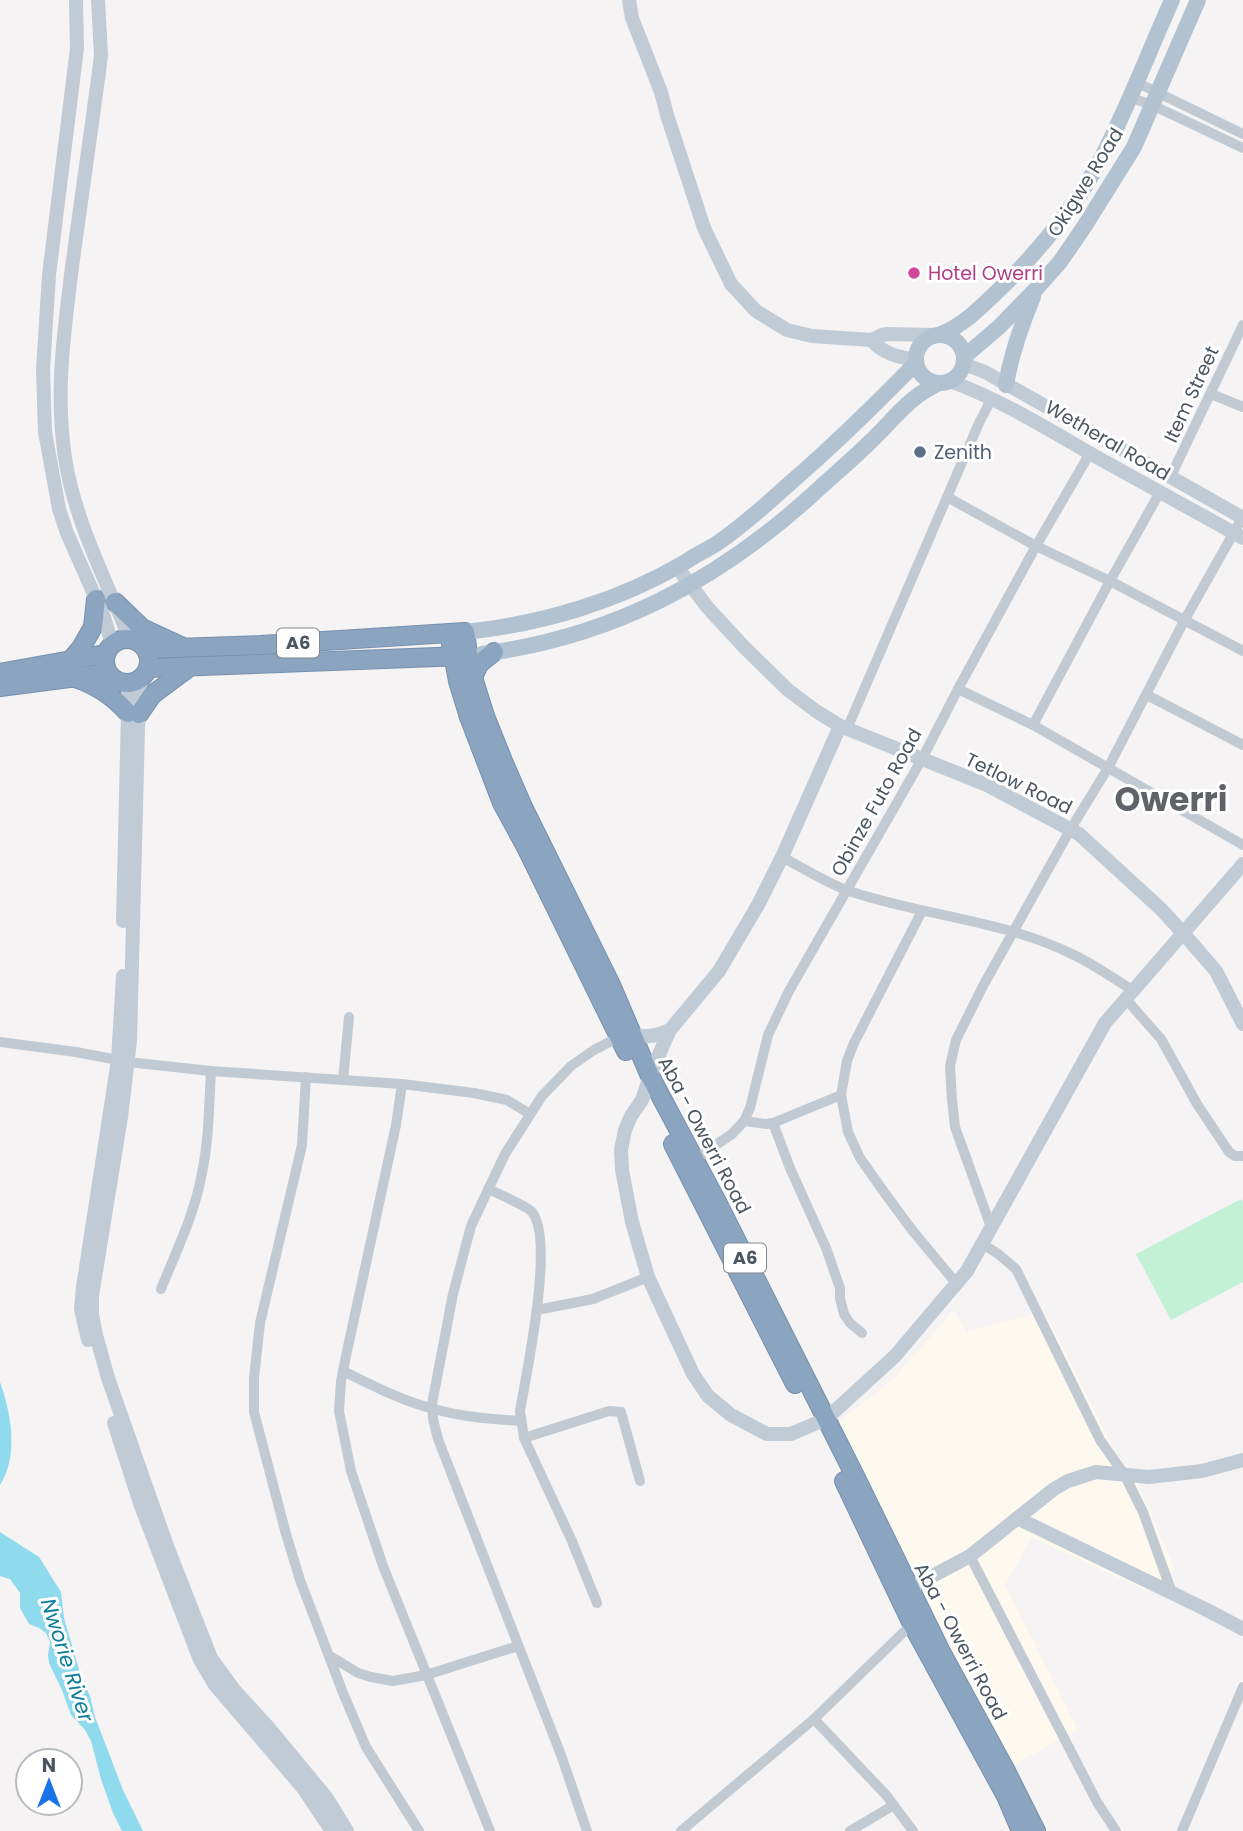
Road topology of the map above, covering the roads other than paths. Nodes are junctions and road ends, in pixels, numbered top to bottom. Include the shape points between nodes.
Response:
1 (76, 0) edge
2 (98, 0) edge
3 (629, 0) edge
4 (1172, 0) edge
5 (1198, 0) edge
6 (1133, 89) junction
7 (1154, 99) junction
8 (1243, 134) edge
9 (1243, 148) edge
10 (1036, 289) junction
11 (1243, 325) edge
12 (938, 334) junction
13 (872, 340) junction
14 (965, 360) junction
15 (916, 361) junction
16 (945, 382) junction
17 (1006, 384) junction
18 (1211, 394) junction
19 (992, 398) junction
20 (1243, 407) edge
21 (1090, 453) junction
22 (1170, 478) junction
23 (1160, 492) junction
24 (947, 496) junction
25 (1243, 518) edge
26 (1239, 536) edge
27 (1037, 546) junction
28 (682, 564) junction
29 (1110, 581) junction
30 (694, 583) junction
31 (96, 599) junction
32 (115, 602) junction
33 (1184, 621) junction
34 (457, 633) junction
35 (130, 639) junction
36 (261, 645) junction
37 (184, 647) junction
38 (109, 649) junction
39 (146, 649) junction
40 (1243, 651) edge
41 (494, 652) junction
42 (461, 656) junction
43 (430, 658) junction
44 (262, 664) junction
45 (191, 666) junction
46 (71, 669) junction
47 (0, 673) edge
48 (107, 673) junction
49 (145, 673) junction
50 (466, 679) junction
51 (123, 683) junction
52 (0, 687) edge
53 (958, 688) junction
54 (1147, 695) junction
55 (134, 714) junction
56 (1033, 725) junction
57 (843, 727) junction
58 (1243, 745) edge
59 (922, 759) junction
60 (1108, 768) junction
61 (1070, 830) junction
62 (1243, 845) edge
63 (782, 857) junction
64 (1243, 863) edge
65 (846, 891) junction
66 (922, 911) junction
67 (1182, 932) junction
68 (1013, 933) junction
69 (1129, 994) junction
70 (349, 1017) dead end
71 (1243, 1024) edge
72 (670, 1030) junction
73 (625, 1035) junction
74 (0, 1042) edge
75 (123, 1061) junction
76 (211, 1071) junction
77 (306, 1077) junction
78 (343, 1080) junction
79 (402, 1084) junction
80 (647, 1084) junction
81 (841, 1095) junction
82 (530, 1114) junction
83 (744, 1121) junction
84 (773, 1123) junction
85 (1243, 1156) edge
86 (694, 1160) junction
87 (488, 1189) junction
88 (991, 1227) junction
89 (982, 1244) junction
90 (648, 1277) junction
91 (956, 1283) junction
92 (161, 1289) dead end
93 (537, 1310) junction
94 (862, 1333) dead end
95 (343, 1371) junction
96 (432, 1409) junction
97 (521, 1421) junction
98 (821, 1422) junction
99 (524, 1438) junction
100 (1243, 1460) edge
101 (1124, 1475) junction
102 (639, 1481) dead end
103 (1017, 1518) junction
104 (970, 1556) junction
105 (903, 1592) junction
106 (1172, 1594) junction
107 (597, 1603) dead end
108 (912, 1624) junction
109 (1243, 1629) edge
110 (519, 1646) junction
111 (329, 1656) junction
112 (426, 1675) junction
113 (1243, 1688) edge
114 (814, 1719) junction
115 (1000, 1774) junction
116 (894, 1805) junction
117 (332, 1831) edge
118 (347, 1831) edge
119 (419, 1831) edge
120 (490, 1831) edge
121 (587, 1831) edge
122 (681, 1831) edge
123 (850, 1831) edge
124 (913, 1831) edge
125 (1021, 1831) edge
126 (1036, 1831) edge
127 (1116, 1831) edge
128 (1182, 1831) edge

1 - 31 main road via 77,48 49,275 43,403 60,509
2 - 32 main road via 99,72 64,325 60,394 72,489
3 - 13 main road via 704,228 731,284 757,311 787,330
4 - 6 main road
5 - 7 main road, Okigwe Road
6 - 7 street
6 - 7 street
6 - 12 main road via 1090,178 1034,255 956,328
7 - 8 street
7 - 9 street
7 - 10 main road, Okigwe Road via 1134,147 1105,194 1060,262
10 - 14 main road, Okigwe Road
10 - 17 main road
11 - 18 street, Item Street
12 - 13 main road via 888,334
12 - 14 main road via 958,341
12 - 15 main road via 924,340
13 - 15 main road via 882,350
14 - 16 main road via 957,377
14 - 17 main road, Wetheral Road
15 - 16 main road via 922,375
15 - 28 main road via 848,432 767,504 718,543
16 - 19 main road, Wetheral Road
16 - 30 main road via 917,396 772,529
17 - 22 main road, Wetheral Road
18 - 20 street
18 - 22 street, Item Street
19 - 21 main road, Wetheral Road
19 - 24 street
21 - 23 main road, Wetheral Road
21 - 27 street, Obinze Futo Road
22 - 25 main road, Wetheral Road
23 - 26 main road, Wetheral Road
23 - 29 street
24 - 27 street
24 - 57 street
25 - 26 street
26 - 33 street
27 - 29 street
27 - 53 street, Obinze Futo Road
28 - 30 main road, Tetlow Road
28 - 34 main road via 638,587 562,614
29 - 33 street
29 - 56 street
30 - 41 main road via 634,613 542,643
30 - 57 main road, Tetlow Road via 708,608 788,690
31 - 38 main road
31 - 46 highway via 93,627
32 - 35 main road
32 - 37 highway via 142,628
33 - 40 street
33 - 54 street
34 - 36 highway, A6
34 - 42 highway, Aba - Owerri Road / A6
35 - 38 highway
35 - 39 highway
36 - 37 highway, A6
36 - 44 highway
37 - 39 highway, A6
38 - 46 highway
38 - 48 highway via 104,661
39 - 49 highway
41 - 42 main road
41 - 50 highway
42 - 43 highway, A6
42 - 50 highway, Aba - Owerri Road / A6
43 - 44 highway, A6
43 - 50 highway
44 - 45 highway, A6
45 - 49 highway, A6
45 - 55 highway
46 - 47 highway
46 - 48 highway
46 - 52 highway
46 - 55 highway
48 - 51 highway
49 - 51 highway, A6
49 - 55 main road
50 - 73 highway, Aba - Owerri Road / A6 via 469,717 502,803
51 - 55 main road via 128,686
53 - 56 street
53 - 59 street, Obinze Futo Road
54 - 58 street
54 - 60 street
55 - 75 main road via 131,1018
56 - 60 street
57 - 59 main road, Tetlow Road
57 - 63 main road
59 - 61 main road, Tetlow Road via 987,785
59 - 65 street, Obinze Futo Road
60 - 61 street
60 - 62 street
61 - 67 main road, Tetlow Road
61 - 68 street
63 - 65 street
63 - 72 main road via 719,971
64 - 67 main road
65 - 66 street
65 - 83 street, Obinze Futo Road via 768,1035
66 - 68 street
66 - 81 street via 854,1043
67 - 69 main road
67 - 71 main road, Tetlow Road via 1216,971
68 - 69 street via 1075,955
68 - 88 street via 956,1040 950,1066 955,1127
69 - 85 street via 1229,1152
69 - 88 main road via 1105,1023
70 - 78 street
72 - 73 main road via 646,1037
72 - 80 main road
73 - 80 highway, Aba - Owerri Road / A6
73 - 82 street via 570,1066
74 - 75 street
75 - 76 street
75 - 117 main road via 81,1310 97,1374 200,1660
75 - 118 main road via 92,1296 96,1335 117,1406 211,1658 326,1797
76 - 77 street
76 - 92 street via 202,1175
77 - 78 street
77 - 111 street via 302,1145 260,1323 253,1394 286,1534
78 - 79 street
79 - 82 street via 491,1096
79 - 95 street
80 - 86 highway, Aba - Owerri Road / A6
80 - 90 main road via 625,1130 621,1150 632,1222
80 - 98 highway, Aba - Owerri Road / A6
81 - 84 street
81 - 91 street via 848,1132 860,1158
82 - 87 street
83 - 84 street
83 - 86 street
84 - 94 street via 826,1248 844,1314
86 - 98 highway, Aba - Owerri Road / A6
87 - 93 street via 531,1211 540,1229
87 - 96 street via 471,1226 453,1294
88 - 89 main road
89 - 91 main road
89 - 101 street via 1016,1269 1100,1440
90 - 93 street via 593,1299
90 - 98 main road via 708,1396 731,1415 767,1434 790,1434
91 - 98 main road via 895,1356
93 - 97 street
95 - 96 street
95 - 112 street via 339,1410 351,1471
96 - 97 street
96 - 110 street via 438,1439
97 - 99 street
98 - 105 highway, Aba - Owerri Road / A6 via 847,1486
99 - 102 street via 609,1411 621,1412
99 - 107 street
100 - 101 main road via 1202,1471
101 - 103 main road via 1096,1472 1068,1481
101 - 106 street via 1143,1512
103 - 104 main road
103 - 106 main road
104 - 105 main road
104 - 127 street
105 - 108 highway, Aba - Owerri Road / A6
105 - 115 highway, Aba - Owerri Road / A6
106 - 109 main road
108 - 114 street
108 - 115 highway, Aba - Owerri Road / A6
110 - 112 street
110 - 121 street
111 - 112 street via 371,1677 393,1681
111 - 119 street via 366,1747
112 - 120 street
113 - 128 street
114 - 116 street
114 - 122 street
115 - 125 highway, Aba - Owerri Road / A6
115 - 126 highway, Aba - Owerri Road / A6
116 - 123 street
116 - 124 street

